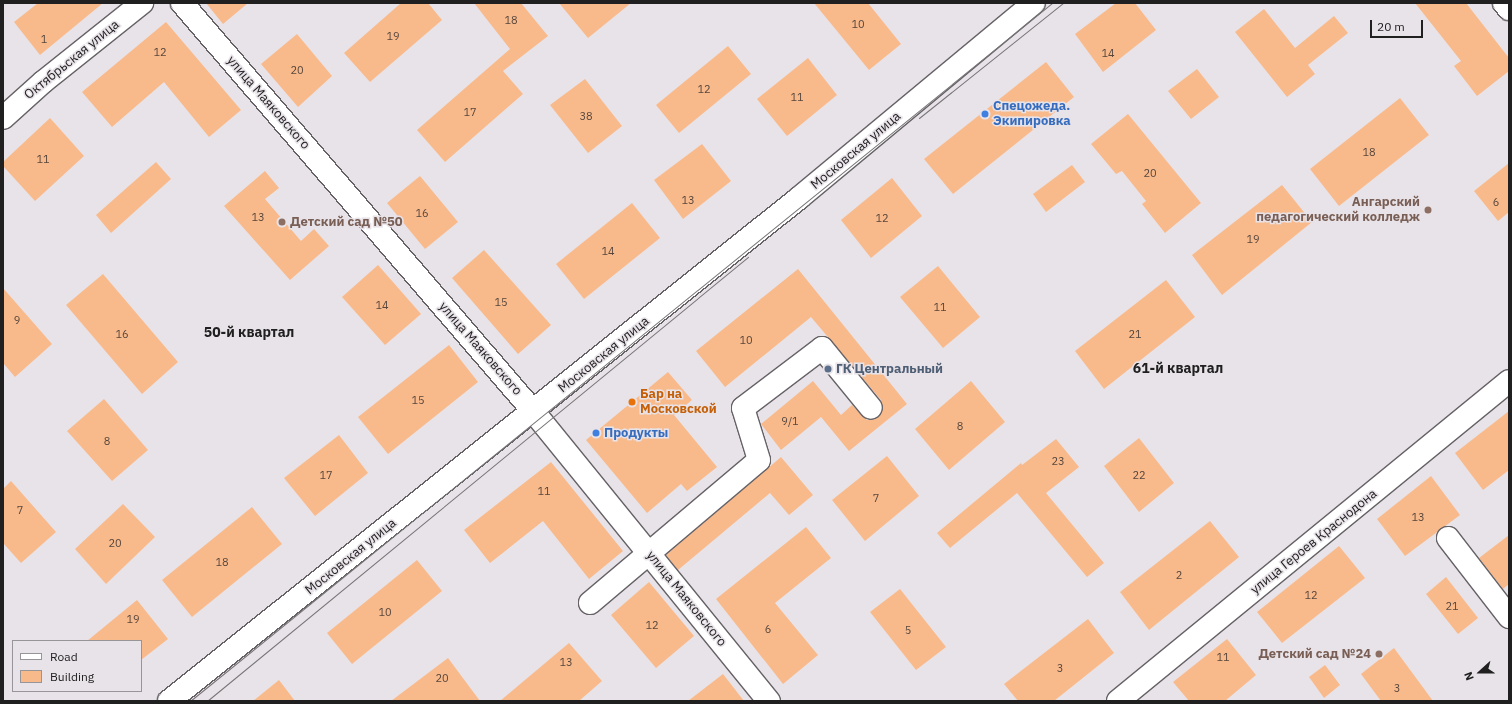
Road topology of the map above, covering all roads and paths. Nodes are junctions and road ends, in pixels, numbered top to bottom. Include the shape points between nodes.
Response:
1 (142, 3) edge
2 (182, 3) edge
3 (1034, 3) edge
4 (1504, 3) edge
5 (1509, 9) edge
6 (3, 118) edge
7 (1509, 381) edge
8 (870, 408) dead end
9 (533, 411) junction
10 (1448, 538) dead end
11 (650, 555) junction
12 (590, 603) dead end
13 (1509, 617) edge
14 (169, 701) edge
15 (769, 701) edge
16 (1118, 701) edge

1 - 6 street, Октябрьская улица via 43,82
2 - 9 street, улица Маяковского
3 - 9 street, Московская улица via 799,198
4 - 5 street
7 - 16 street, улица Героев Краснодона
8 - 11 street via 822,348 743,408 759,460
9 - 11 street, улица Маяковского
9 - 14 street, Московская улица
10 - 13 street
11 - 12 street
11 - 15 street, улица Маяковского

